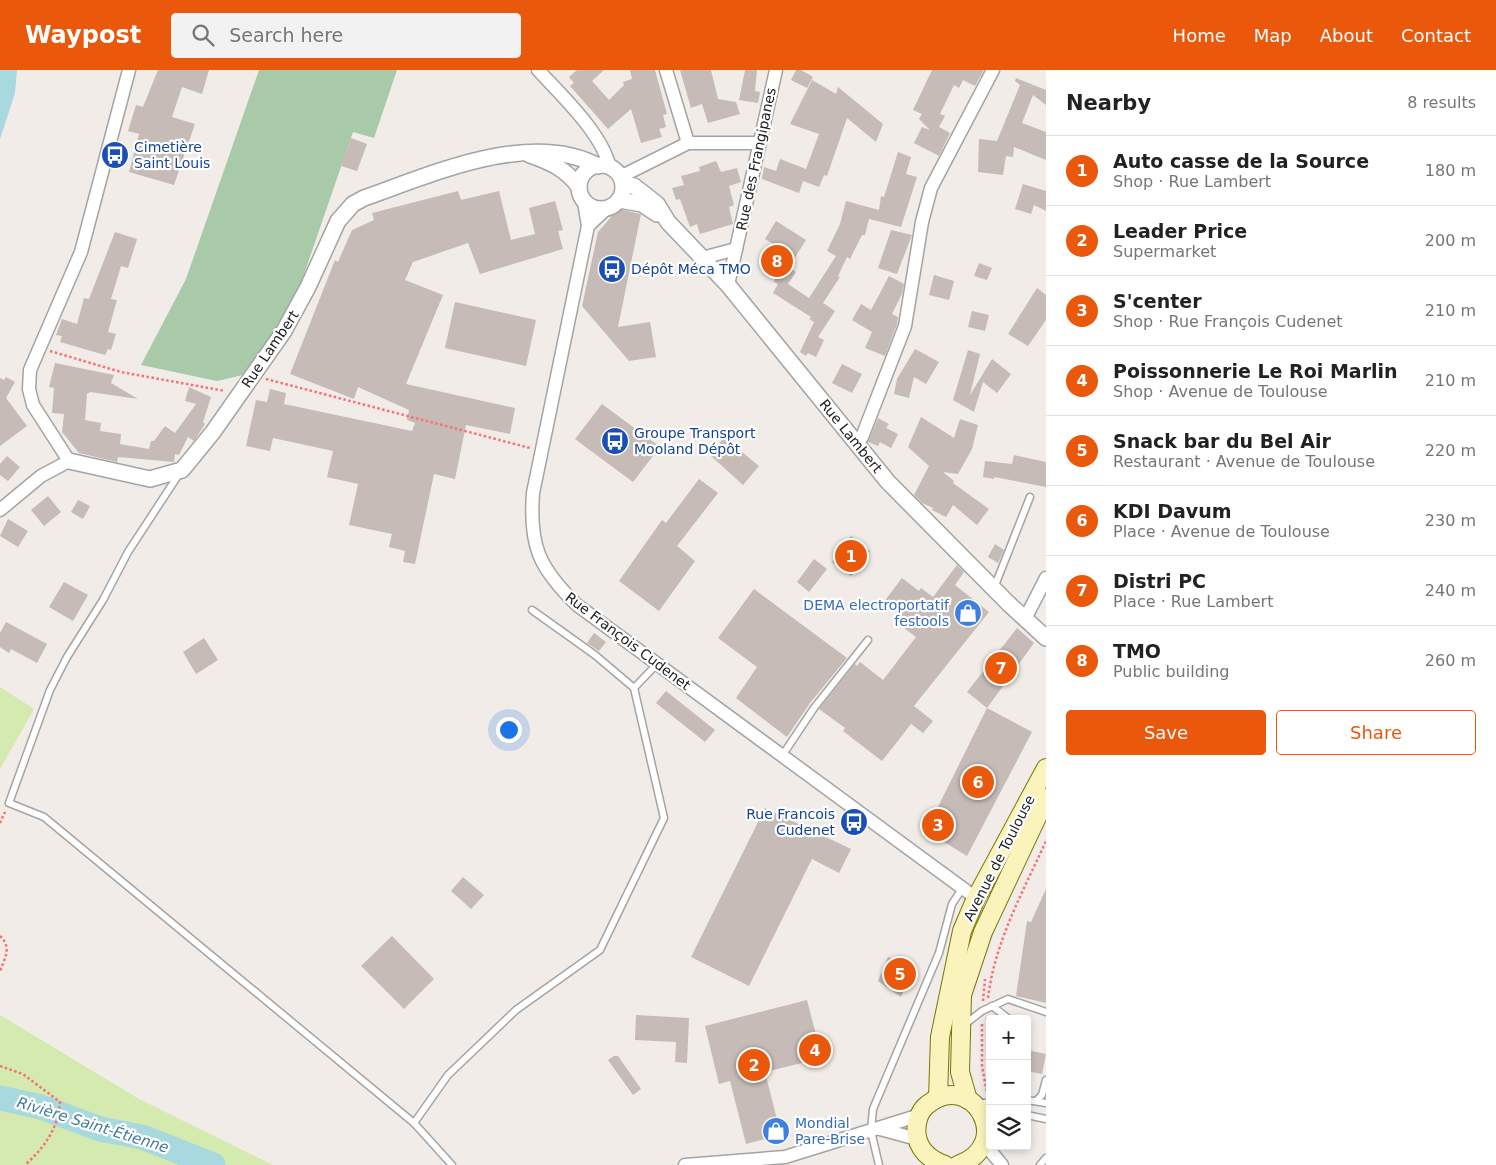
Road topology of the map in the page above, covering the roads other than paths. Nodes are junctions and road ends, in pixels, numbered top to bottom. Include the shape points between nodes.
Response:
1 (129, 70) edge
2 (538, 70) edge
3 (666, 70) edge
4 (776, 70) edge
5 (993, 70) edge
6 (688, 143) junction
7 (759, 143) junction
8 (526, 154) junction
9 (613, 174) junction
10 (579, 187) junction
11 (619, 200) junction
12 (584, 202) junction
13 (606, 209) junction
14 (668, 222) junction
15 (588, 226) junction
16 (736, 249) junction
17 (702, 258) junction
18 (728, 286) junction
19 (856, 443) junction
20 (69, 461) junction
21 (182, 470) junction
22 (1030, 497) dead end
23 (0, 510) edge
24 (1046, 578) edge
25 (994, 588) junction
26 (532, 610) dead end
27 (1025, 619) junction
28 (1046, 638) edge
29 (868, 640) dead end
30 (657, 664) junction
31 (634, 688) junction
32 (782, 756) junction
33 (1046, 768) edge
34 (1046, 798) edge
35 (969, 893) junction
36 (983, 932) junction
37 (987, 1008) junction
38 (1046, 1012) edge
39 (1002, 1015) edge
40 (961, 1027) junction
41 (1046, 1080) edge
42 (938, 1098) junction
43 (1031, 1100) edge
44 (1036, 1101) junction
45 (977, 1102) edge
46 (1046, 1103) edge
47 (920, 1115) junction
48 (1031, 1116) edge
49 (1046, 1120) edge
50 (414, 1123) junction
51 (874, 1130) junction
52 (917, 1139) junction
53 (975, 1148) edge
54 (877, 1157) junction
55 (1046, 1158) edge
56 (938, 1164) edge
57 (452, 1165) edge
58 (685, 1165) edge
59 (872, 1165) edge
60 (879, 1165) edge
61 (993, 1165) edge
62 (1002, 1165) edge
63 (1040, 1165) edge

1 - 20 street via 81,252 30,370 29,389 33,405
2 - 9 street via 597,140
3 - 6 street
4 - 7 street, Rue des Frangipanes
5 - 19 street via 931,188 922,222 905,326 862,438
6 - 7 street
6 - 9 street
7 - 16 street, Rue des Frangipanes
8 - 9 street, Rue Lambert via 564,153 585,159
8 - 10 street via 558,166
8 - 21 street, Rue Lambert via 468,164 353,204 332,232 297,310 213,432
9 - 10 street via 585,173
9 - 11 street
9 - 14 street, Rue Lambert via 657,204
10 - 12 street
11 - 13 street
11 - 14 street, Rue Lambert via 642,204
12 - 13 street
12 - 15 street, Rue François Cudenet
13 - 15 street
14 - 17 street, Rue Lambert
15 - 30 street, Rue François Cudenet via 533,493 531,523 538,555 553,581 577,605
16 - 17 street, Rue des Frangipanes
16 - 18 street, Rue des Frangipanes
17 - 18 street, Rue Lambert
18 - 19 street, Rue Lambert
19 - 25 street, Rue Lambert via 888,482
20 - 21 street via 150,479
20 - 23 street via 41,476
21 - 50 lane via 128,552 67,657 50,690 9,802 44,817
22 - 25 lane
24 - 27 street
25 - 27 street, Rue Lambert
26 - 31 lane via 595,655
27 - 28 street, Rue Lambert
29 - 32 lane via 814,708
30 - 31 lane
30 - 32 street, Rue François Cudenet
31 - 50 lane via 664,818 600,950 516,1010 448,1075
32 - 35 street, Rue François Cudenet
33 - 35 main road, Avenue de Toulouse
34 - 36 main road, Avenue de Toulouse
35 - 36 main road via 984,914
35 - 42 main road, Avenue de Toulouse via 940,1037
35 - 51 lane via 952,904 939,953 873,1109
36 - 40 main road, Avenue de Toulouse via 962,995
37 - 38 lane via 1008,999
37 - 39 lane
37 - 40 lane
40 - 45 main road, Avenue de Toulouse via 960,1072
41 - 44 lane via 1042,1095
42 - 45 main road via 956,1095
42 - 47 main road via 924,1107
43 - 44 lane
44 - 46 lane
45 - 53 main road, Avenue de Toulouse via 980,1110
47 - 51 street
47 - 52 main road
48 - 49 lane
50 - 57 lane
51 - 52 street
51 - 54 lane
51 - 58 street via 785,1157
52 - 56 main road via 924,1153
53 - 61 street
53 - 62 street
54 - 59 lane
54 - 60 lane
55 - 63 lane

